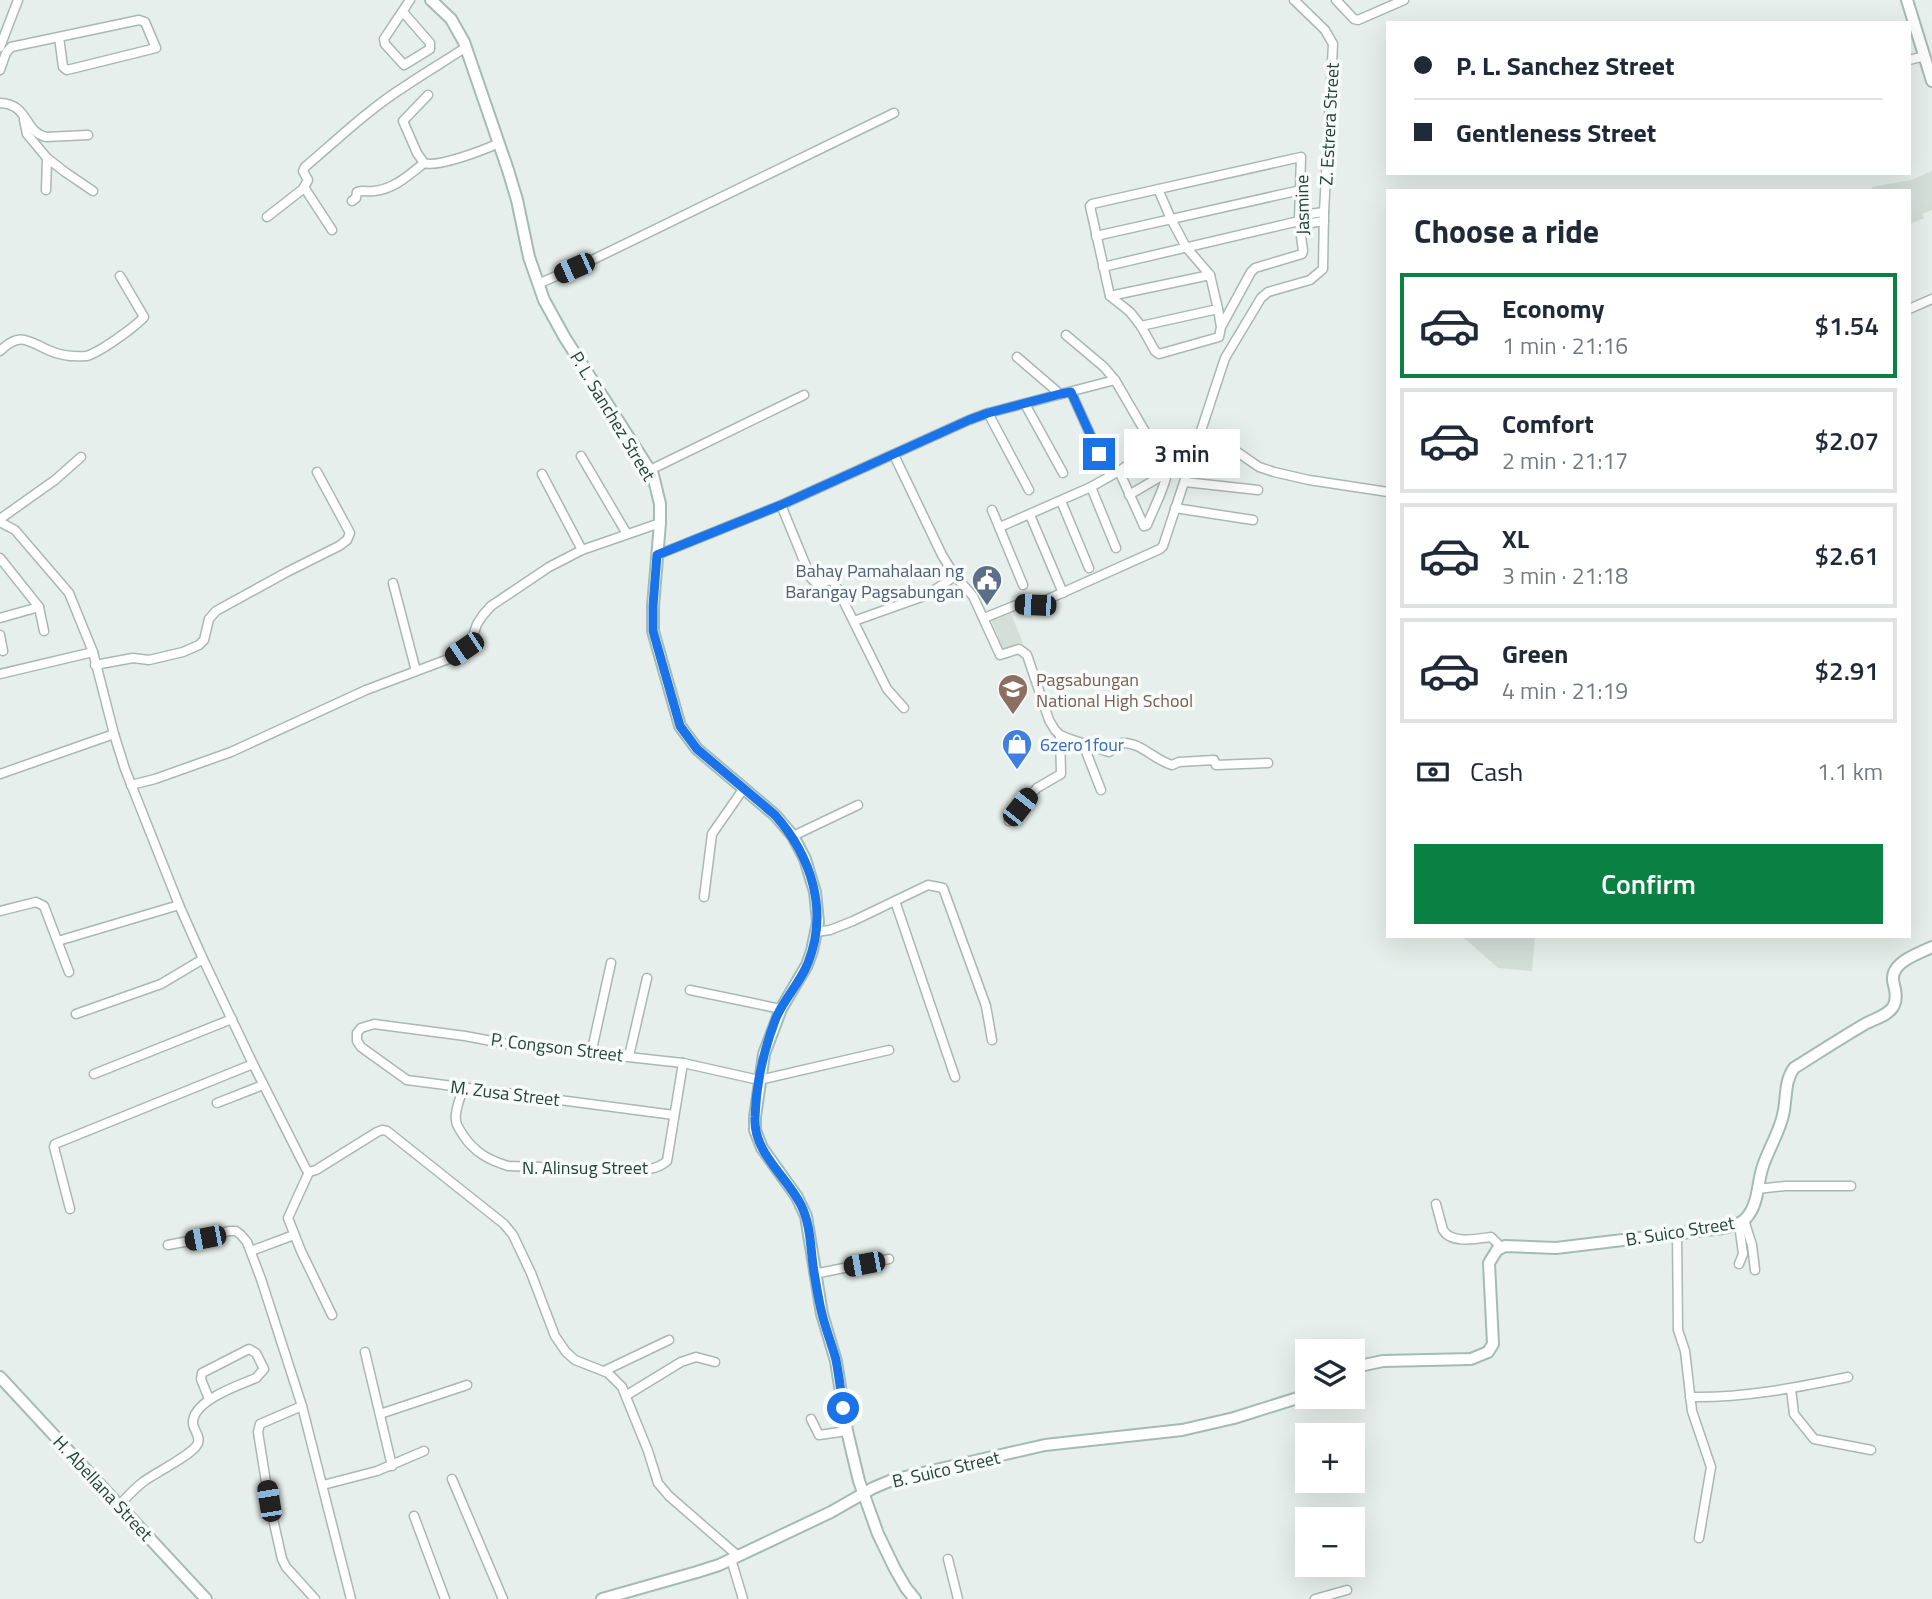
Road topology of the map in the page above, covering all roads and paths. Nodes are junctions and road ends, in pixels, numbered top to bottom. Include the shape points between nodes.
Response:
1 (18, 0) edge
2 (410, 0) edge
3 (431, 0) edge
4 (1294, 0) edge
5 (1336, 0) edge
6 (1404, 0) edge
7 (1907, 0) edge
8 (403, 12) junction
9 (59, 37) junction
10 (0, 47) edge
11 (466, 47) junction
12 (1925, 56) junction
13 (1911, 60) edge
14 (0, 70) edge
15 (1932, 81) edge
16 (428, 95) dead end
17 (0, 103) edge
18 (21, 111) junction
19 (894, 113) dead end
20 (88, 135) dead end
21 (499, 144) junction
22 (47, 158) junction
23 (424, 163) junction
24 (304, 187) junction
25 (1158, 189) junction
26 (46, 190) dead end
27 (1301, 190) junction
28 (93, 191) dead end
29 (352, 201) dead end
30 (267, 216) dead end
31 (1324, 216) junction
32 (1171, 219) junction
33 (1301, 220) junction
34 (332, 230) dead end
35 (1096, 236) junction
36 (1186, 247) junction
37 (1102, 267) junction
38 (1210, 275) junction
39 (120, 276) dead end
40 (537, 284) junction
41 (1110, 296) junction
42 (1932, 299) edge
43 (1911, 308) edge
44 (1219, 309) junction
45 (1141, 326) junction
46 (1220, 332) junction
47 (1066, 335) dead end
48 (0, 351) edge
49 (1017, 357) dead end
50 (1115, 380) junction
51 (1071, 392) junction
52 (1060, 394) junction
53 (804, 395) dead end
54 (1025, 404) junction
55 (988, 413) junction
56 (1154, 447) junction
57 (1195, 452) junction
58 (1099, 454) dead end
59 (894, 455) junction
60 (581, 456) dead end
61 (81, 457) dead end
62 (650, 470) junction
63 (1119, 471) junction
64 (317, 472) dead end
65 (1168, 472) junction
66 (1063, 473) dead end
67 (542, 474) dead end
68 (1185, 482) junction
69 (1091, 487) junction
70 (1029, 490) dead end
71 (1258, 490) dead end
72 (1386, 492) edge
73 (1129, 495) junction
74 (1061, 501) junction
75 (781, 505) junction
76 (1175, 509) junction
77 (992, 510) dead end
78 (1030, 514) junction
79 (1253, 520) dead end
80 (660, 523) junction
81 (1, 524) edge
82 (1000, 527) junction
83 (627, 534) junction
84 (1116, 548) dead end
85 (582, 550) junction
86 (657, 555) junction
87 (0, 558) edge
88 (1088, 568) dead end
89 (955, 576) junction
90 (393, 583) dead end
91 (1023, 585) dead end
92 (1063, 593) junction
93 (39, 607) junction
94 (0, 618) edge
95 (984, 618) junction
96 (854, 621) junction
97 (44, 631) dead end
98 (0, 635) edge
99 (4, 651) dead end
100 (93, 652) junction
101 (95, 664) junction
102 (415, 671) junction
103 (0, 674) edge
104 (904, 708) dead end
105 (114, 734) junction
106 (1060, 735) junction
107 (1083, 744) junction
108 (1268, 763) dead end
109 (0, 774) edge
110 (131, 785) junction
111 (744, 788) junction
112 (1101, 790) dead end
113 (858, 805) dead end
114 (1009, 821) dead end
115 (793, 836) junction
116 (704, 897) dead end
117 (895, 901) junction
118 (179, 905) junction
119 (0, 911) edge
120 (817, 932) junction
121 (58, 942) junction
122 (1932, 947) edge
123 (203, 959) junction
124 (611, 963) dead end
125 (69, 972) dead end
126 (647, 978) dead end
127 (690, 990) dead end
128 (781, 1009) junction
129 (76, 1014) dead end
130 (232, 1019) junction
131 (357, 1033) joint
132 (992, 1040) dead end
133 (889, 1050) dead end
134 (591, 1054) junction
135 (629, 1056) junction
136 (683, 1063) junction
137 (253, 1064) junction
138 (94, 1074) dead end
139 (955, 1077) dead end
140 (760, 1080) junction
141 (263, 1085) junction
142 (463, 1088) junction
143 (216, 1103) dead end
144 (674, 1115) junction
145 (309, 1172) junction
146 (1851, 1186) dead end
147 (1757, 1189) junction
148 (1436, 1204) dead end
149 (70, 1209) dead end
150 (1742, 1222) junction
151 (1677, 1233) junction
152 (294, 1235) junction
153 (168, 1245) dead end
154 (1502, 1248) junction
155 (251, 1251) junction
156 (889, 1259) dead end
157 (1739, 1264) dead end
158 (1755, 1270) dead end
159 (814, 1274) junction
160 (332, 1315) dead end
161 (669, 1340) dead end
162 (365, 1352) dead end
163 (715, 1362) dead end
164 (1365, 1365) edge
165 (604, 1371) junction
166 (0, 1377) edge
167 (1847, 1377) dead end
168 (467, 1385) dead end
169 (1791, 1389) junction
170 (627, 1395) junction
171 (1690, 1397) junction
172 (209, 1399) junction
173 (1295, 1399) edge
174 (302, 1406) junction
175 (380, 1415) junction
176 (811, 1419) dead end
177 (847, 1431) junction
178 (1871, 1450) dead end
179 (424, 1451) dead end
180 (392, 1466) junction
181 (452, 1479) dead end
182 (323, 1485) junction
183 (863, 1493) junction
184 (118, 1505) junction
185 (414, 1516) dead end
186 (1699, 1538) dead end
187 (735, 1558) junction
188 (948, 1559) dead end
189 (1347, 1590) dead end
190 (202, 1598) edge
191 (315, 1599) edge
192 (351, 1599) edge
193 (444, 1599) edge
194 (503, 1599) edge
195 (602, 1599) edge
196 (743, 1599) edge
197 (915, 1599) edge
198 (958, 1599) edge
199 (1315, 1599) edge

1 - 10 street
2 - 8 street
3 - 11 street, P. L. Sanchez Street via 451,19
4 - 31 street, Z. Estrera Street via 1333,44
5 - 6 street via 1358,20
7 - 12 street
8 - 8 street via 431,46 404,65 384,42
9 - 9 street via 139,20 145,22 156,48 67,70
9 - 14 street via 11,47
11 - 21 street, P. L. Sanchez Street
11 - 24 street via 381,103 305,167 308,180
12 - 13 street
12 - 15 street
16 - 23 street via 403,121
17 - 18 street
18 - 20 street via 40,135
18 - 22 street via 27,134
19 - 40 street
21 - 23 street via 432,165
21 - 40 street, P. L. Sanchez Street
22 - 26 street
22 - 28 street
23 - 29 street via 399,183 356,192
24 - 30 street
24 - 34 street
25 - 27 street, Jasmine via 1301,157
25 - 32 street
25 - 35 street via 1092,204
27 - 32 street
27 - 33 street, Jasmine
31 - 33 street via 1309,214
31 - 57 street, Z. Estrera Street via 1323,269 1261,299 1225,358
32 - 35 street
32 - 36 street
33 - 36 street
33 - 46 street, Jasmine via 1301,254 1255,268
35 - 37 street
36 - 37 street
36 - 38 street
37 - 41 street
38 - 41 street
38 - 44 street
39 - 48 street via 145,317 93,355 56,353 19,339
40 - 62 street, P. L. Sanchez Street via 565,338
41 - 45 street
42 - 43 street
44 - 45 street
44 - 46 street
45 - 46 street via 1159,354
47 - 50 street
49 - 52 street
50 - 51 street
50 - 56 street
51 - 52 street
51 - 58 street
52 - 54 street
53 - 62 street
54 - 55 street
54 - 66 street
55 - 59 street
55 - 70 street
56 - 63 street
56 - 65 street via 1163,441
57 - 68 street
57 - 72 street via 1233,449 1275,472
59 - 75 street
59 - 89 street
60 - 83 street
61 - 81 street
62 - 80 street, P. L. Sanchez Street via 660,504
63 - 69 street
63 - 73 street
64 - 101 street via 350,533 347,540 216,611 199,645 149,660
65 - 73 street
65 - 73 street via 1147,525
67 - 85 street
68 - 71 street
68 - 76 street
69 - 74 street
69 - 84 street
74 - 78 street
74 - 88 street
75 - 86 street
75 - 96 street via 811,578 818,585 833,581
76 - 79 street
76 - 92 street via 1160,549
77 - 82 street
78 - 82 street
78 - 92 street
80 - 83 street
80 - 86 street, P. L. Sanchez Street
81 - 100 street via 15,530 69,593
82 - 91 street
83 - 85 street
85 - 102 street via 491,606 464,649
86 - 111 street, P. L. Sanchez Street via 653,631 680,726 697,749
87 - 93 street
89 - 95 street
89 - 96 street via 928,595
90 - 102 street
92 - 95 street
93 - 94 street
93 - 97 street
95 - 106 street via 1000,655 1019,649 1027,656 1049,720
96 - 104 street via 887,689
98 - 99 street
100 - 101 street
100 - 103 street
101 - 105 street
102 - 110 street via 231,752
105 - 109 street
105 - 110 street
106 - 107 street
106 - 114 street via 1062,773 1037,788
107 - 108 street via 1109,752 1122,743 1137,745 1172,765 1214,760 1216,765
107 - 112 street
110 - 118 street
111 - 115 street, P. L. Sanchez Street
111 - 116 street via 712,834
113 - 115 street
115 - 120 street, P. L. Sanchez Street via 815,892
117 - 120 street
117 - 132 street via 928,885 943,888 986,1006
117 - 139 street
118 - 121 street
118 - 123 street
119 - 121 street via 41,904
120 - 128 street, P. L. Sanchez Street via 807,965
121 - 125 street
122 - 147 street, B. Suico Street via 1894,969 1896,997 1885,1014 1790,1073 1777,1136
123 - 129 street via 161,984
123 - 130 street
124 - 134 street
126 - 135 street
127 - 128 street
128 - 140 street, P. L. Sanchez Street via 766,1046
130 - 137 street
130 - 138 street
131 - 134 street, P. Congson Street via 374,1024
131 - 142 street, M. Zusa Street via 361,1047 407,1080
133 - 140 street
134 - 135 street, P. Congson Street
135 - 136 street, P. Congson Street
136 - 140 street, P. Congson Street
136 - 144 street, N. Alinsug Street
137 - 141 street
137 - 149 street via 55,1144
140 - 159 street, P. L. Sanchez Street via 757,1140 803,1208
141 - 143 street
141 - 145 street
142 - 144 street, M. Zusa Street
142 - 144 street, N. Alinsug Street via 455,1119 458,1128 479,1154 508,1166 632,1170 662,1166 667,1161
145 - 152 street via 288,1218
145 - 165 street via 377,1132 387,1131 504,1224 531,1273 555,1336 575,1360
146 - 147 street
147 - 150 street, B. Suico Street via 1756,1201
148 - 154 street via 1449,1238 1490,1237
150 - 151 street, B. Suico Street
150 - 157 street
150 - 158 street via 1752,1245
151 - 154 street, B. Suico Street via 1556,1248
151 - 171 street via 1678,1330
152 - 155 street
152 - 160 street
153 - 155 street via 236,1231
154 - 164 street via 1489,1263 1493,1344 1488,1352 1471,1359
155 - 174 street
156 - 159 street
159 - 177 street, P. L. Sanchez Street via 836,1361
161 - 165 street
162 - 175 street
163 - 170 street via 696,1357 681,1362
165 - 170 street
166 - 184 street, H. Abellana Street
167 - 169 street
168 - 175 street
169 - 171 street
169 - 178 street via 1794,1414 1814,1439
170 - 187 street via 658,1483
171 - 186 street via 1711,1466
172 - 172 street via 262,1373 256,1353 249,1349 206,1369 201,1379
172 - 184 street via 193,1423 197,1445
173 - 183 street, B. Suico Street via 1182,1430 1045,1445 892,1480
174 - 182 street
174 - 191 street via 260,1424 258,1432 282,1559
175 - 180 street
176 - 177 street via 819,1435
177 - 183 street, P. L. Sanchez Street
179 - 180 street
180 - 182 street
181 - 194 street
182 - 192 street
183 - 187 street, B. Suico Street
183 - 197 street, P. L. Sanchez Street via 895,1569
184 - 190 street, H. Abellana Street
185 - 193 street
187 - 195 street, B. Suico Street
187 - 196 street
188 - 198 street
189 - 199 street

